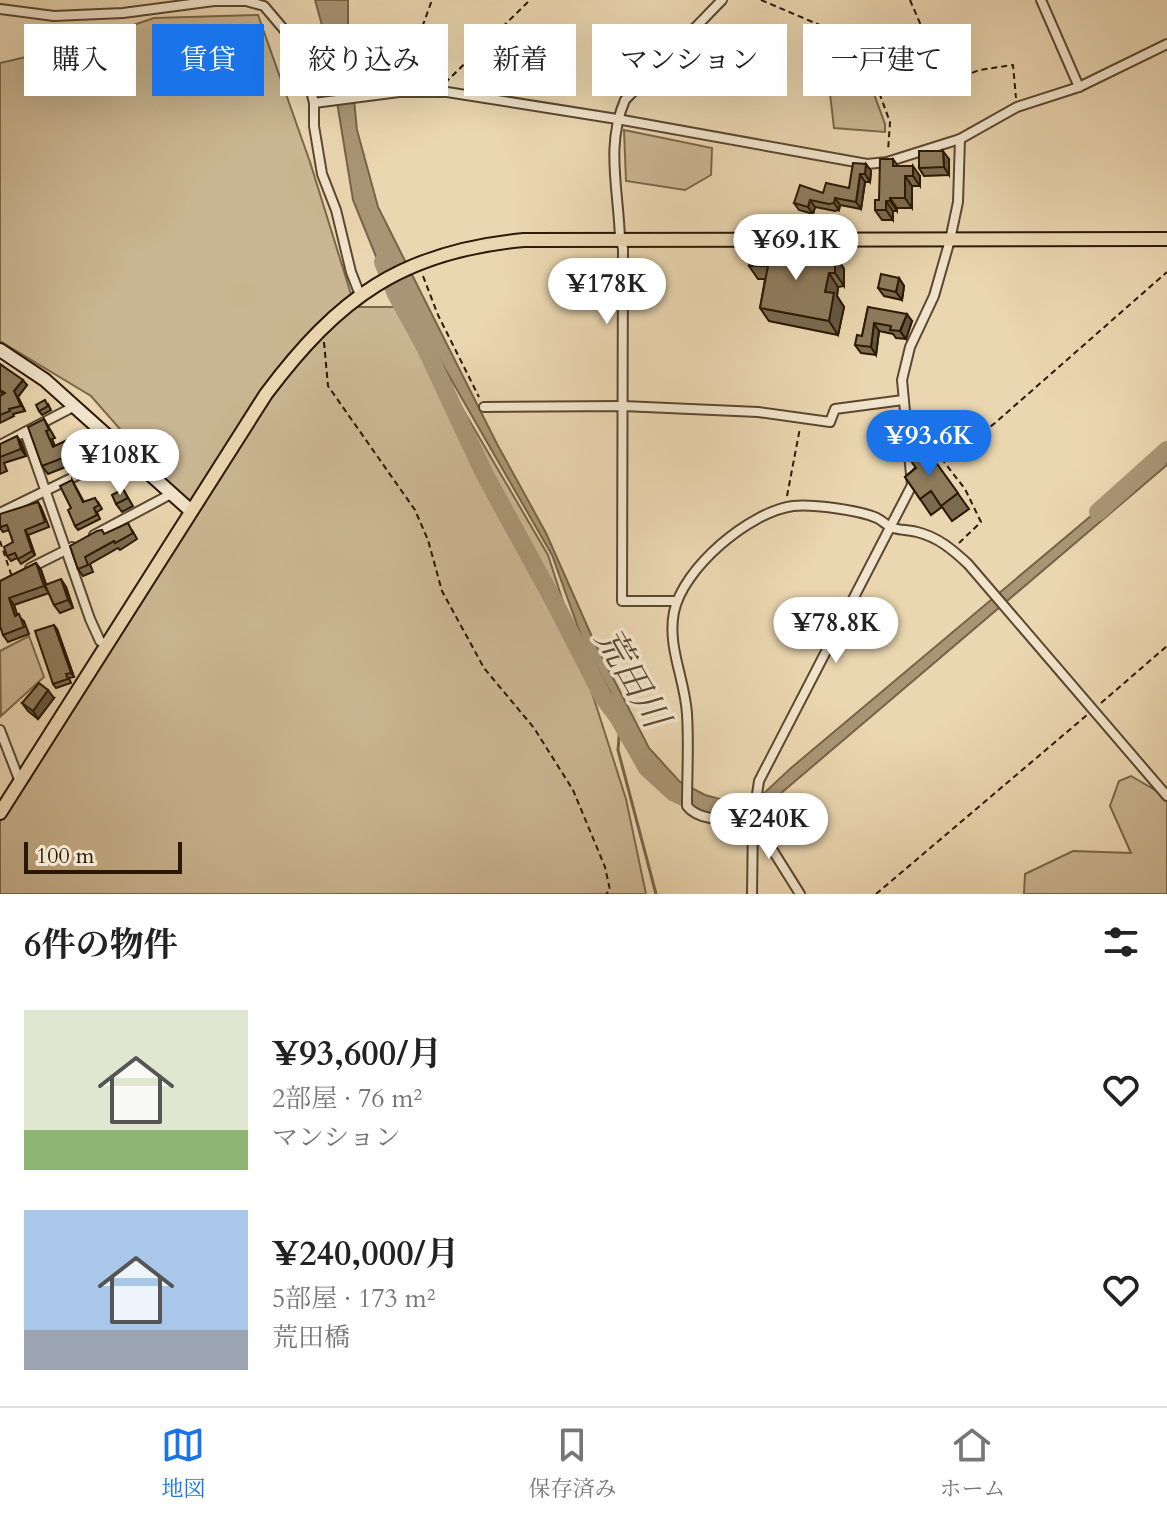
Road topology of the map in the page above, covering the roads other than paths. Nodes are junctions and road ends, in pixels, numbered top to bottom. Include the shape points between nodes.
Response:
1 (722, 0) edge
2 (1041, 0) edge
3 (0, 9) edge
4 (1167, 44) edge
5 (1079, 87) junction
6 (314, 103) junction
7 (617, 119) junction
8 (960, 139) junction
9 (1167, 239) edge
10 (620, 240) junction
11 (950, 240) junction
12 (360, 295) junction
13 (0, 350) edge
14 (903, 400) junction
15 (75, 406) junction
16 (623, 406) junction
17 (484, 407) road end
18 (25, 432) junction
19 (0, 445) edge
20 (125, 452) junction
21 (45, 492) junction
22 (171, 494) junction
23 (191, 511) junction
24 (0, 513) edge
25 (890, 527) junction
26 (67, 550) junction
27 (12, 577) edge
28 (677, 601) junction
29 (108, 645) junction
30 (0, 730) edge
31 (20, 782) junction
32 (1167, 796) edge
33 (0, 813) edge
34 (753, 822) junction
35 (752, 894) edge
36 (800, 894) edge

1 - 7 street via 625,100
2 - 5 street
3 - 6 street via 54,16 214,1 264,6 292,39
4 - 5 street
5 - 8 street via 1017,107
6 - 7 street via 436,92
6 - 12 street via 322,174
7 - 8 street via 853,162 887,162
7 - 10 street via 613,143
8 - 11 street via 958,202
9 - 11 main road
10 - 11 main road
10 - 12 main road via 488,243 418,264
10 - 16 street
11 - 14 street via 934,296 910,347
12 - 23 main road via 294,357
13 - 15 street
14 - 16 street via 835,409 830,422 758,412
14 - 25 street via 912,485
15 - 18 street
15 - 20 street
16 - 17 street
16 - 28 street via 622,601
18 - 19 street
18 - 21 street
20 - 21 street
20 - 22 street
21 - 24 street
21 - 26 street
22 - 23 street
22 - 26 street
23 - 29 main road
25 - 28 street via 877,518 838,510 785,508 717,547 689,577
25 - 32 street via 933,537 952,549
25 - 34 street via 755,791
26 - 27 street
26 - 29 street via 90,619 100,641
28 - 34 street via 673,641 687,715 687,806 709,817
29 - 31 main road
30 - 31 street
31 - 33 main road
34 - 35 street
34 - 36 street

